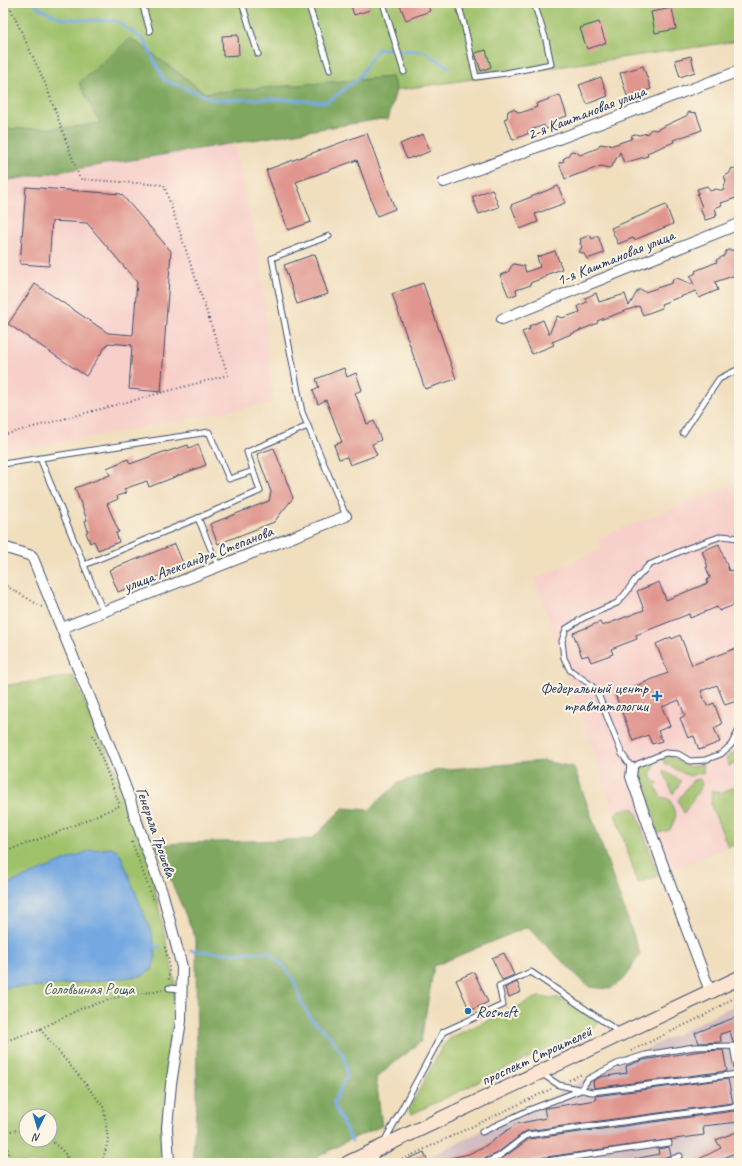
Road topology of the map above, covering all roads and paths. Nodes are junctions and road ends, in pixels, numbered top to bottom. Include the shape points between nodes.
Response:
1 (8, 3) edge
2 (142, 3) edge
3 (242, 3) edge
4 (308, 3) edge
5 (383, 3) edge
6 (458, 3) edge
7 (534, 3) edge
8 (150, 30) dead end
9 (258, 54) dead end
10 (330, 70) dead end
11 (739, 71) edge
12 (404, 72) dead end
13 (444, 182) dead end
14 (739, 224) edge
15 (329, 236) dead end
16 (502, 319) dead end
17 (739, 369) edge
18 (308, 426) junction
19 (683, 433) dead end
20 (3, 435) edge
21 (40, 458) junction
22 (3, 464) edge
23 (253, 471) junction
24 (346, 516) joint
25 (198, 518) junction
26 (739, 538) edge
27 (3, 548) edge
28 (84, 564) junction
29 (218, 566) junction
30 (3, 584) edge
31 (103, 611) junction
32 (57, 616) junction
33 (62, 628) junction
34 (739, 730) edge
35 (92, 732) dead end
36 (632, 768) junction
37 (120, 805) junction
38 (122, 812) dead end
39 (132, 842) dead end
40 (3, 852) edge
41 (156, 908) dead end
42 (165, 947) dead end
43 (739, 978) edge
44 (169, 988) junction
45 (181, 989) junction
46 (710, 991) junction
47 (40, 1029) junction
48 (622, 1034) junction
49 (3, 1042) edge
50 (540, 1072) junction
51 (738, 1074) junction
52 (739, 1081) edge
53 (581, 1090) junction
54 (739, 1106) edge
55 (3, 1121) edge
56 (18, 1130) edge
57 (4, 1132) edge
58 (482, 1132) dead end
59 (669, 1143) dead end
60 (58, 1146) edge
61 (375, 1154) edge
62 (67, 1156) junction
63 (680, 1156) dead end
64 (739, 1159) edge
65 (10, 1163) edge
66 (60, 1163) edge
67 (71, 1163) edge
68 (102, 1163) edge
69 (169, 1163) edge
70 (348, 1163) edge
71 (484, 1163) edge
72 (533, 1163) edge
73 (662, 1163) edge
74 (731, 1163) edge

1 - 20 path via 45,83 80,179 164,185 228,375
2 - 8 lane
3 - 9 lane
4 - 10 lane
5 - 12 lane
6 - 7 lane via 476,76 551,64
11 - 13 street, 2-я Каштановая улица
14 - 16 street, 1-я Каштановая улица
15 - 18 lane via 272,258 302,412
17 - 19 lane via 719,379
18 - 23 lane via 247,452
18 - 24 lane
21 - 22 lane
21 - 23 lane via 209,432 229,479
21 - 28 lane
23 - 25 lane via 260,491
24 - 29 street, улица Александра Степанова
25 - 28 lane
25 - 29 lane
26 - 36 lane via 722,536 649,564 616,603 566,629 562,641 564,658 570,670 591,685 598,694 622,754
27 - 32 street, Генерала Трошева via 32,556
28 - 31 lane
29 - 31 street, улица Александра Степанова
30 - 32 path
31 - 33 street, улица Александра Степанова
32 - 33 street, Генерала Трошева
33 - 45 street, Генерала Трошева via 116,762 163,895 182,967
34 - 36 lane via 731,745 721,754 705,760 690,761 678,754 665,753
35 - 37 path
36 - 46 street via 631,777
37 - 38 path
37 - 40 path via 56,833
39 - 41 path
42 - 44 path via 169,962
43 - 46 main road, проспект Строителей
44 - 45 lane
44 - 47 path via 128,994 82,1008
45 - 69 street, Генерала Трошева via 181,1021 167,1128
46 - 48 main road, проспект Строителей
47 - 49 path
47 - 68 path via 104,1108 108,1141
48 - 50 main road, проспект Строителей
48 - 61 lane via 531,972 500,986 503,1006 443,1032
50 - 53 lane via 559,1085
50 - 61 main road, проспект Строителей
51 - 52 lane
51 - 53 lane via 592,1092
51 - 53 lane via 733,1046 694,1047 645,1055 617,1064 588,1079
53 - 58 lane
54 - 71 lane via 527,1135 498,1157
55 - 57 path
56 - 57 path
57 - 65 path
59 - 72 lane
60 - 62 path
61 - 70 main road, проспект Строителей
62 - 66 path
62 - 67 path
63 - 73 lane
64 - 74 lane

